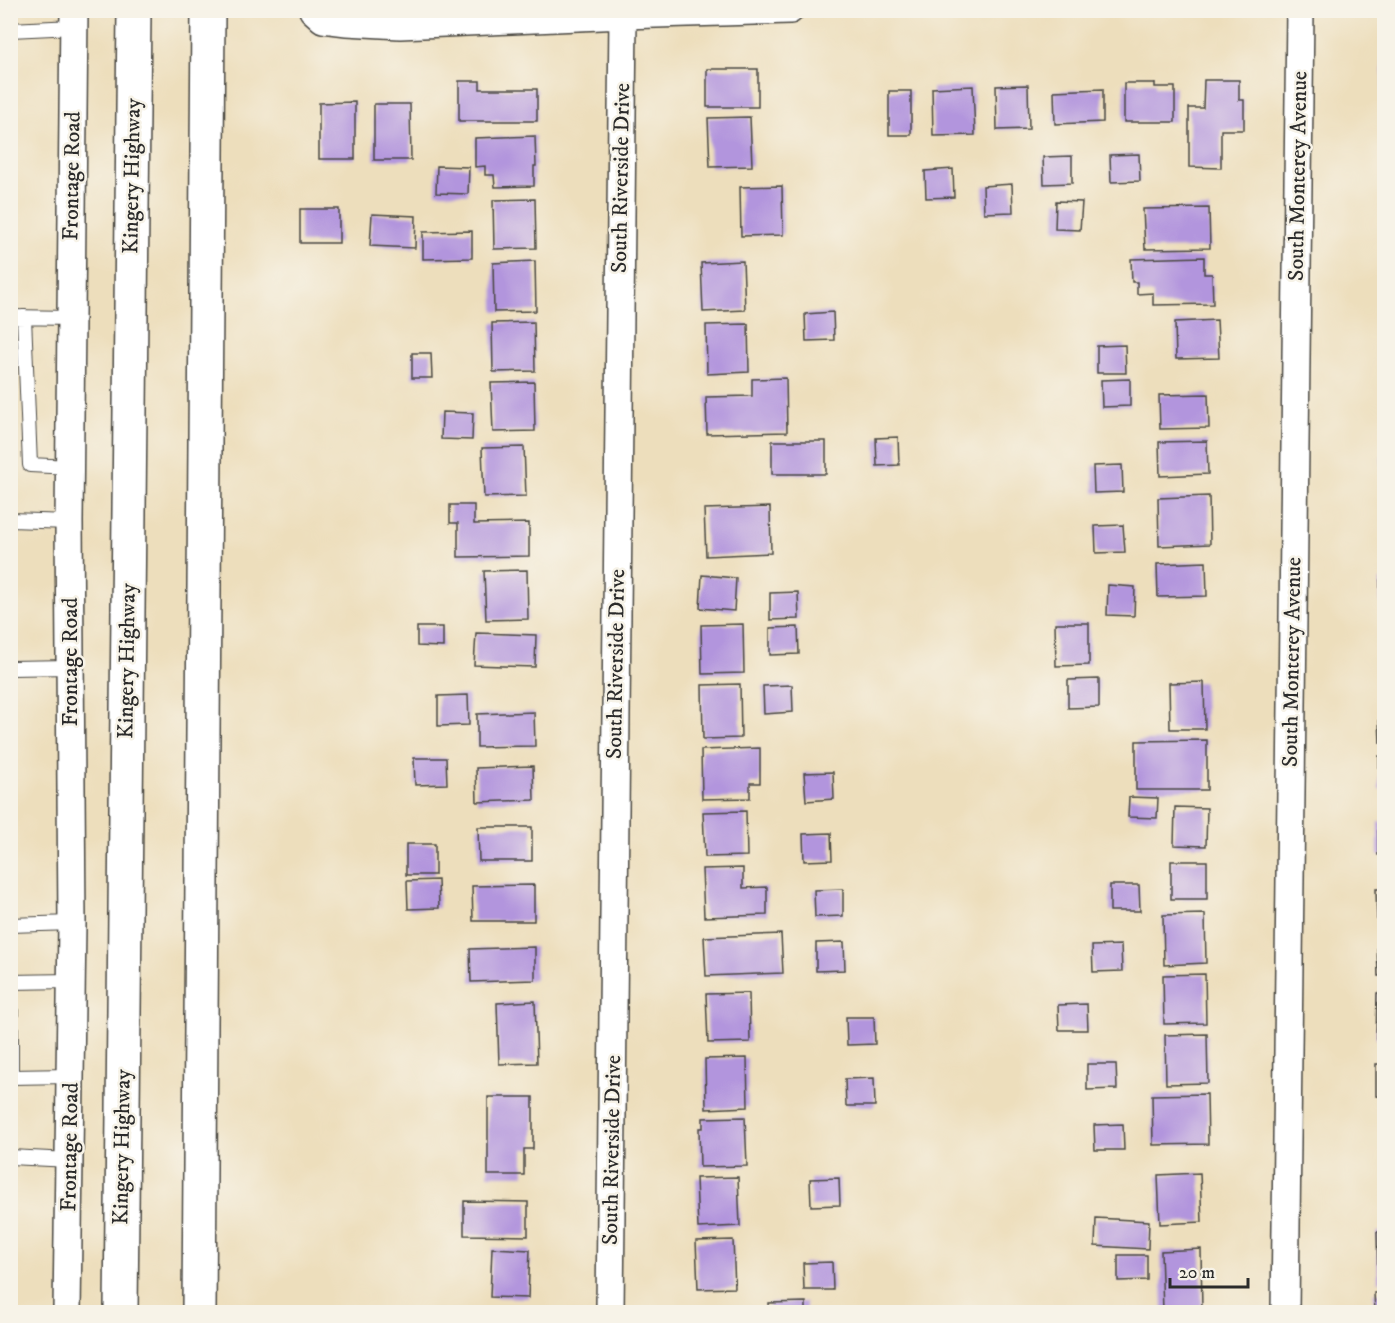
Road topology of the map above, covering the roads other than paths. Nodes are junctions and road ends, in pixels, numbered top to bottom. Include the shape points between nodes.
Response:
1 (134, 10) edge
2 (208, 10) edge
3 (313, 10) edge
4 (790, 10) edge
5 (1300, 10) edge
6 (623, 15) junction
7 (74, 19) edge
8 (10, 30) edge
9 (17, 317) edge
10 (71, 318) junction
11 (70, 467) junction
12 (10, 520) edge
13 (69, 522) junction
14 (71, 667) junction
15 (10, 668) edge
16 (72, 923) junction
17 (10, 925) edge
18 (71, 981) junction
19 (11, 982) edge
20 (70, 1076) junction
21 (11, 1077) edge
22 (10, 1157) edge
23 (70, 1160) junction
24 (67, 1312) edge
25 (121, 1312) edge
26 (198, 1312) edge
27 (610, 1312) edge
28 (1285, 1312) edge

1 - 25 highway, Kingery Highway
2 - 26 highway
3 - 6 street via 323,18 400,25
4 - 6 street
5 - 28 street, South Monterey Avenue
6 - 27 street, South Riverside Drive
7 - 8 lane
7 - 10 street, Frontage Road
9 - 10 lane
9 - 11 lane via 30,465
10 - 11 street, Frontage Road
11 - 13 street, Frontage Road
12 - 13 lane
13 - 14 street, Frontage Road
14 - 15 lane
14 - 16 street, Frontage Road
16 - 17 lane
16 - 18 street, Frontage Road
18 - 19 lane
18 - 20 street, Frontage Road
19 - 21 lane
20 - 21 lane
20 - 23 street, Frontage Road
22 - 23 lane
23 - 24 street, Frontage Road

